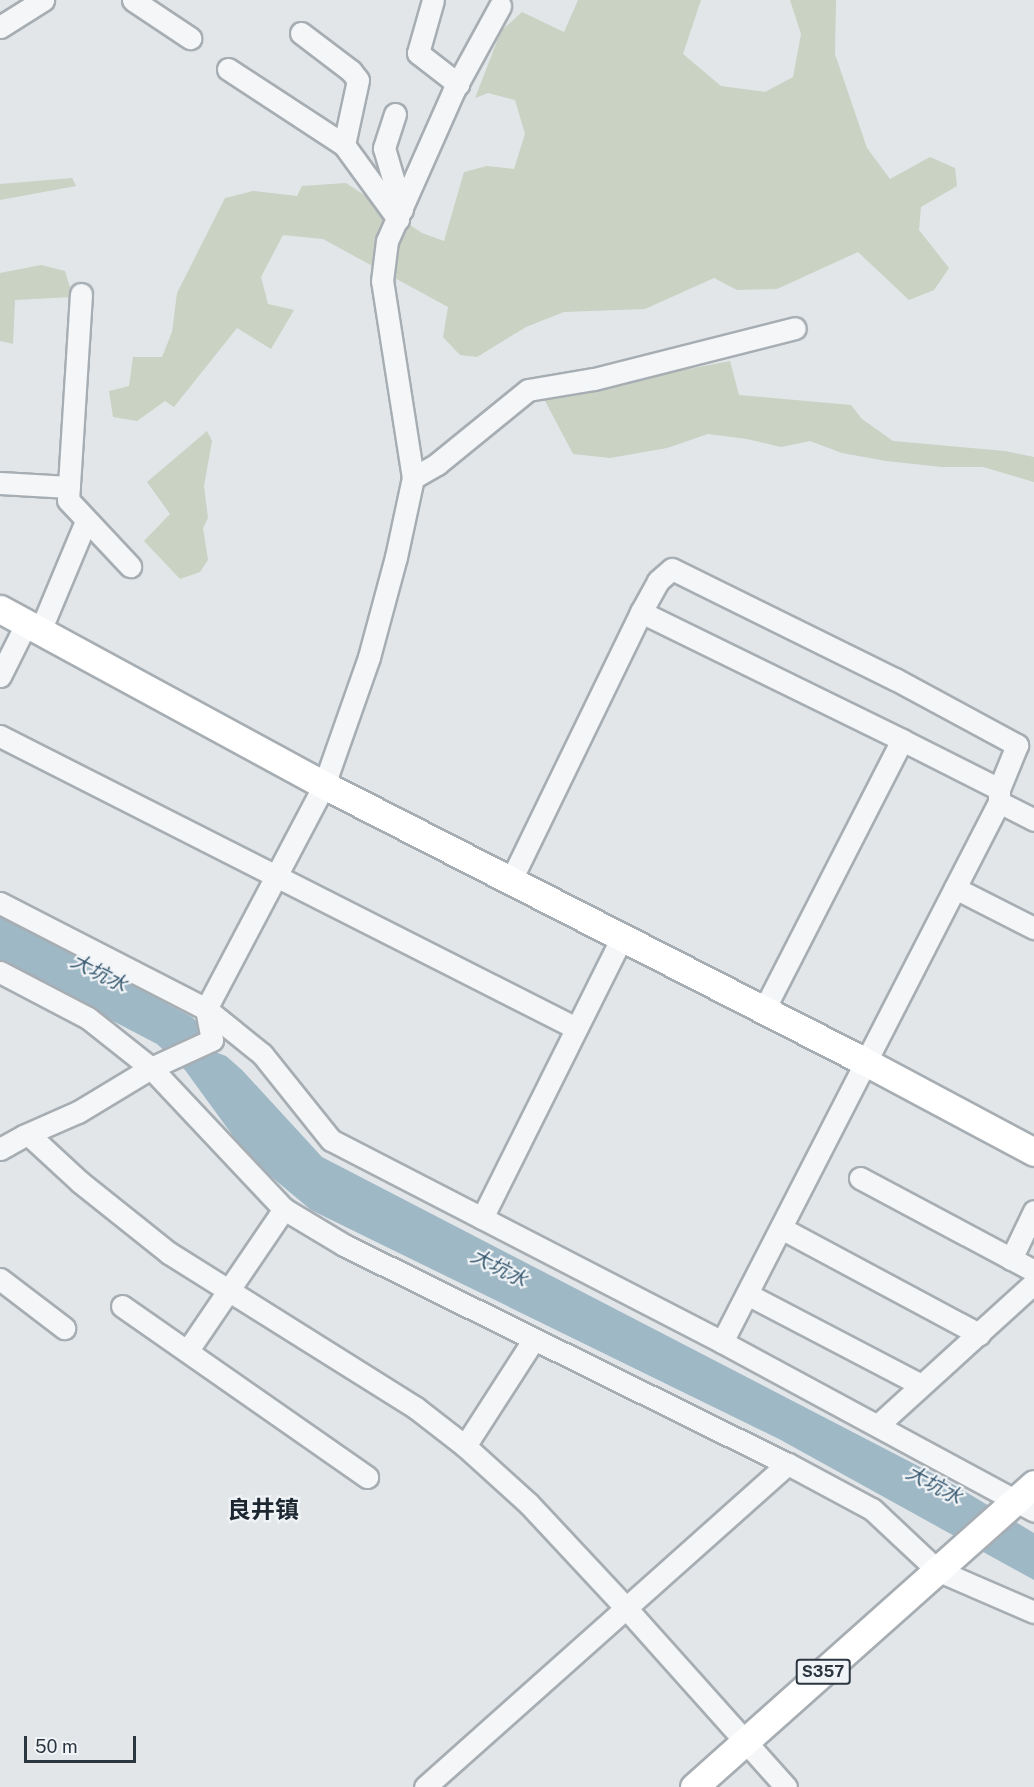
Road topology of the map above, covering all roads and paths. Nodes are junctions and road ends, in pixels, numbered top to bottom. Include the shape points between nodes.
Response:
1 (44, 0) edge
2 (133, 0) edge
3 (433, 0) edge
4 (500, 6) dead end
5 (0, 27) edge
6 (301, 33) dead end
7 (190, 38) dead end
8 (228, 69) dead end
9 (458, 84) junction
10 (395, 114) dead end
11 (344, 145) junction
12 (400, 214) junction
13 (81, 294) dead end
14 (795, 328) dead end
15 (413, 478) junction
16 (0, 483) edge
17 (69, 487) junction
18 (86, 521) junction
19 (130, 566) dead end
20 (0, 609) edge
21 (641, 612) junction
22 (33, 627) junction
23 (0, 676) edge
24 (0, 736) edge
25 (902, 740) junction
26 (324, 785) junction
27 (999, 796) junction
28 (1034, 820) edge
29 (277, 874) junction
30 (511, 880) junction
31 (955, 888) junction
32 (0, 903) edge
33 (1034, 928) edge
34 (622, 937) junction
35 (0, 972) edge
36 (206, 1009) junction
37 (764, 1010) junction
38 (576, 1028) junction
39 (866, 1062) junction
40 (152, 1068) junction
41 (11, 1138) edge
42 (1034, 1151) edge
43 (860, 1178) dead end
44 (284, 1209) junction
45 (1034, 1211) edge
46 (482, 1218) junction
47 (781, 1228) junction
48 (1011, 1258) junction
49 (1034, 1271) edge
50 (0, 1279) edge
51 (1034, 1283) edge
52 (227, 1291) junction
53 (747, 1294) junction
54 (122, 1306) dead end
55 (64, 1328) dead end
56 (979, 1334) junction
57 (534, 1338) junction
58 (723, 1342) junction
59 (188, 1350) junction
60 (921, 1385) junction
61 (878, 1425) junction
62 (465, 1446) junction
63 (788, 1464) junction
64 (367, 1477) dead end
65 (1021, 1502) edge
66 (944, 1563) junction
67 (626, 1608) junction
68 (1034, 1612) edge
69 (744, 1743) junction
70 (425, 1787) edge
71 (694, 1787) edge
72 (786, 1787) edge

1 - 5 street
2 - 7 street
3 - 9 street via 418,52
4 - 9 street
6 - 11 street via 358,80
8 - 11 street
9 - 12 street
10 - 12 street via 384,148
11 - 12 street
12 - 15 street via 387,242 382,281
13 - 17 street
14 - 15 street via 594,379 528,390 437,464
15 - 26 street via 369,657
16 - 17 street
17 - 18 street via 68,500
18 - 19 street
18 - 22 street
20 - 22 main road
21 - 25 street
21 - 27 street via 658,580 672,569 895,679 1017,745
21 - 30 street
22 - 23 street
22 - 26 main road
24 - 29 street
25 - 27 street
25 - 37 street
26 - 29 street
26 - 30 main road
27 - 28 street
27 - 31 street
29 - 36 street
29 - 38 street
30 - 34 main road
31 - 33 street
31 - 39 street
32 - 36 street
34 - 37 main road
34 - 38 street
35 - 40 street via 88,1018
36 - 40 street via 212,1040
36 - 46 street via 262,1054 331,1140
37 - 39 main road
38 - 46 street
39 - 42 main road
39 - 47 street
40 - 41 street via 78,1112
40 - 44 street
41 - 52 street via 80,1182 169,1253
43 - 48 street
44 - 52 street
44 - 57 street via 344,1245
45 - 48 street
46 - 58 street
47 - 53 street
47 - 56 street
48 - 49 street
50 - 55 street
51 - 56 street
52 - 59 street
52 - 62 street via 416,1408
53 - 58 street
53 - 60 street
54 - 59 street
56 - 60 street
57 - 62 street
57 - 63 street
58 - 61 street
59 - 64 street
60 - 61 street
61 - 65 street
62 - 67 street via 529,1504
63 - 66 street via 872,1509
63 - 67 street
65 - 66 main road, S357
66 - 68 street
66 - 69 main road, S357
67 - 69 street
67 - 70 street
69 - 71 main road, S357
69 - 72 street

